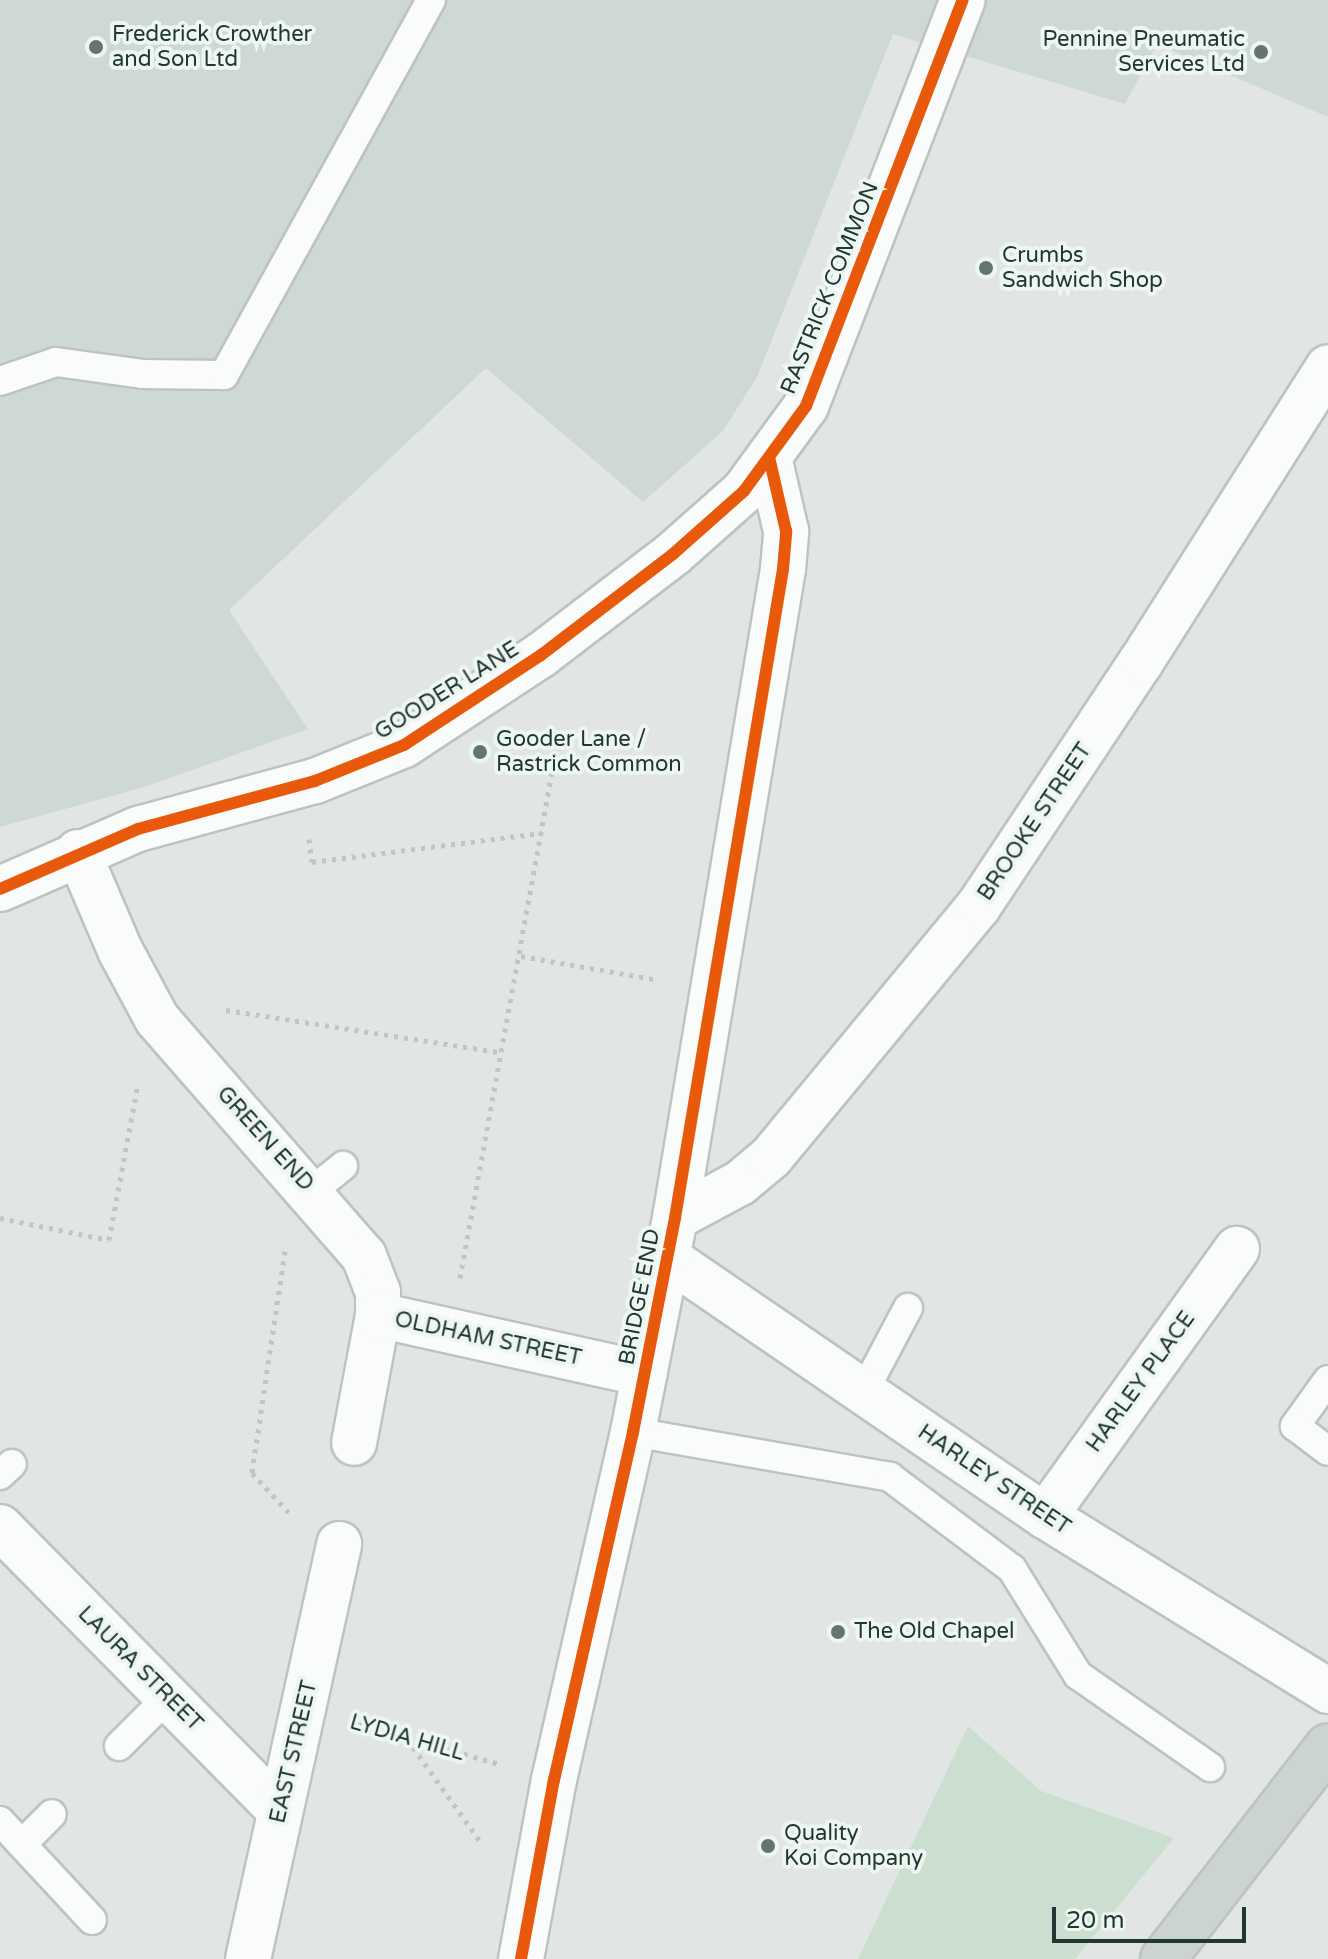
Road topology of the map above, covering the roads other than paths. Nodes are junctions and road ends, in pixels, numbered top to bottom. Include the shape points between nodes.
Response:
1 (431, 0) edge
2 (961, 1) edge
3 (0, 381) edge
4 (1321, 394) edge
5 (770, 461) junction
6 (78, 852) junction
7 (0, 889) edge
8 (672, 1238) junction
9 (1237, 1249) dead end
10 (908, 1308) dead end
11 (378, 1315) junction
12 (645, 1374) junction
13 (1328, 1380) edge
14 (864, 1391) junction
15 (633, 1432) junction
16 (354, 1443) dead end
17 (1328, 1451) edge
18 (1045, 1516) junction
19 (0, 1527) edge
20 (337, 1554) road end
21 (1328, 1691) edge
22 (168, 1697) junction
23 (119, 1746) dead end
24 (1328, 1746) edge
25 (1210, 1767) dead end
26 (280, 1811) junction
27 (52, 1814) dead end
28 (0, 1821) edge
29 (22, 1844) junction
30 (92, 1920) dead end
31 (248, 1959) edge
32 (521, 1959) edge
33 (1163, 1959) edge

1 - 3 lane via 224,375 142,374 56,362
2 - 5 street, RASTRICK COMMON via 827,359 806,406
4 - 8 street, BROOKE STREET via 978,907 771,1157
5 - 6 street, GOODER LANE via 673,554 541,655 404,745 327,777 138,829
5 - 8 street, BRIDGE END via 786,531
6 - 7 street, GOODER LANE
6 - 11 street, GREEN END via 149,1003 317,1177 364,1256 378,1292
8 - 12 street, BRIDGE END
8 - 14 street, HARLEY STREET
9 - 18 street, HARLEY PLACE
10 - 14 lane
11 - 12 street, OLDHAM STREET
11 - 16 street, GREEN END
12 - 15 street, BRIDGE END
13 - 17 lane via 1295,1426
14 - 18 street, HARLEY STREET
15 - 25 lane via 890,1477 1012,1569 1078,1675
15 - 32 street, BRIDGE END via 554,1780
18 - 21 street, HARLEY STREET
19 - 22 street, LAURA STREET
20 - 26 street, EAST STREET
22 - 23 lane
22 - 26 street, LAURA STREET
24 - 33 main road
26 - 31 street, EAST STREET
27 - 29 lane
28 - 29 lane
29 - 30 lane

